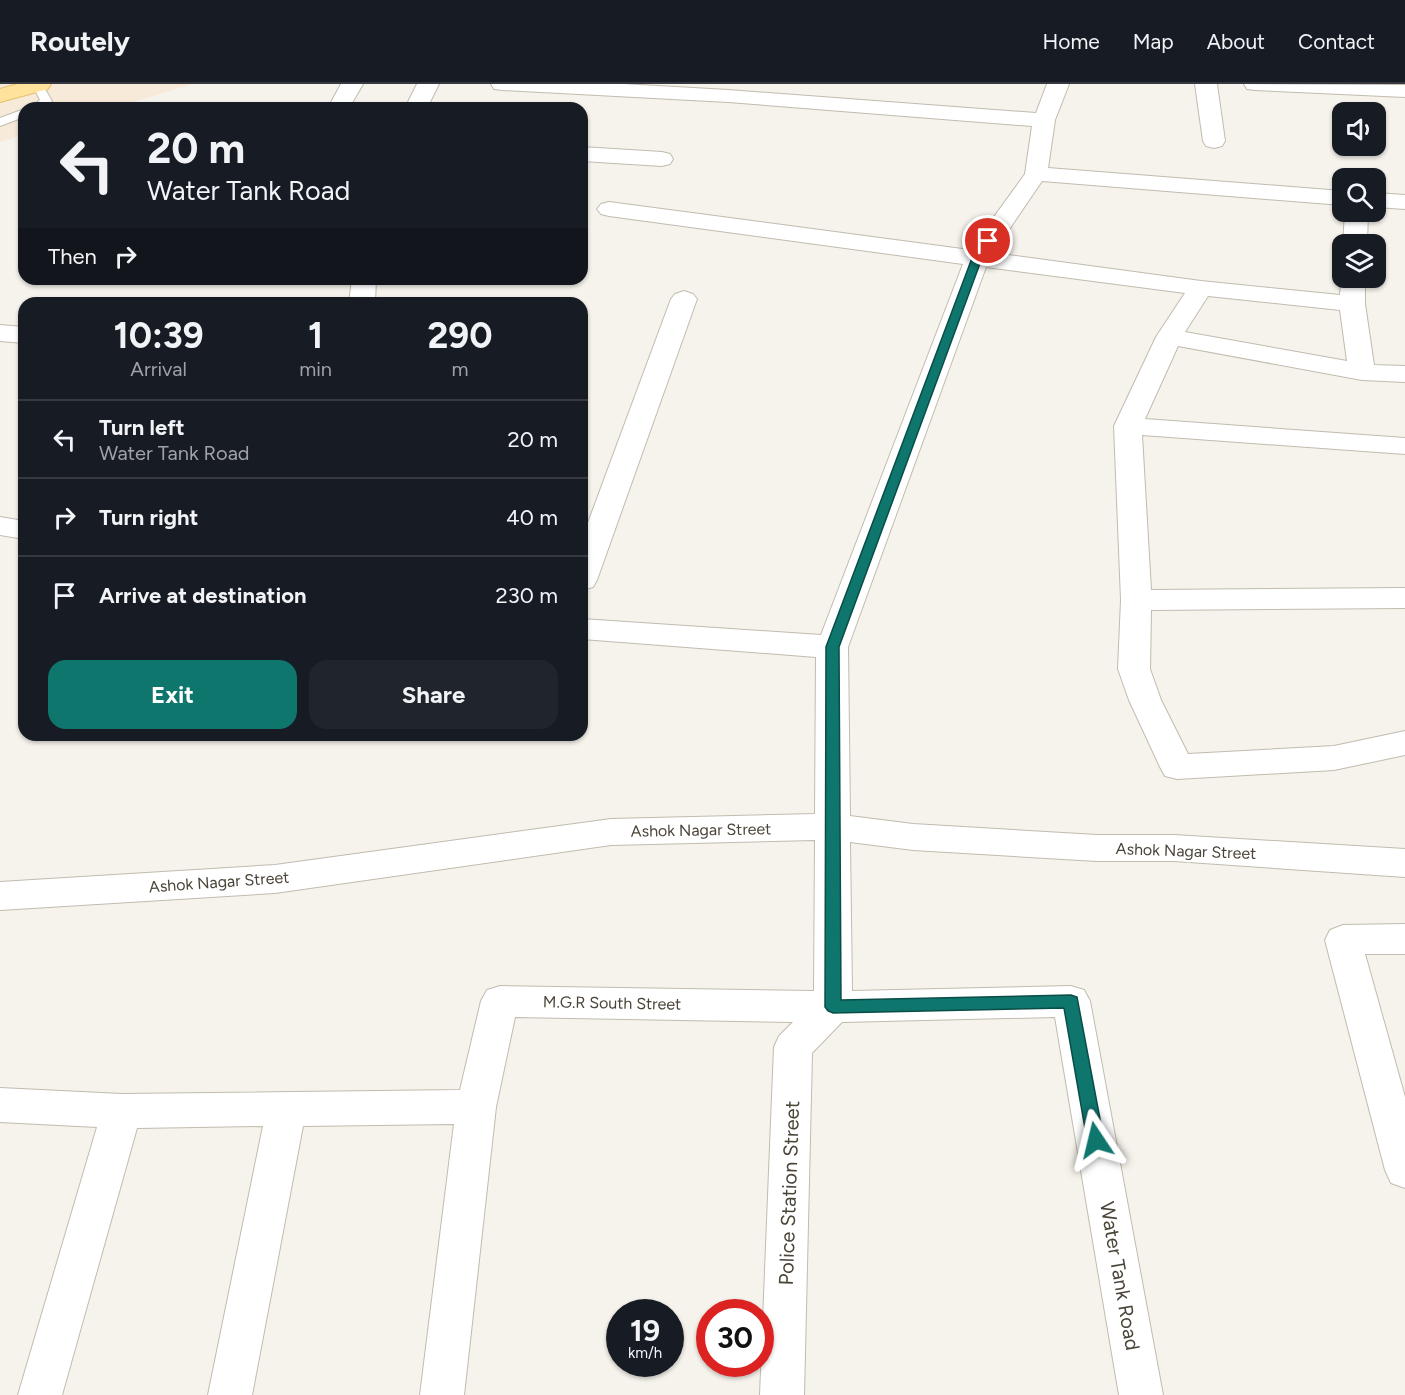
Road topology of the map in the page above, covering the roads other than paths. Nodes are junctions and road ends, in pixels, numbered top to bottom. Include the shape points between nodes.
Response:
1 (39, 84) edge
2 (352, 84) edge
3 (428, 84) edge
4 (502, 84) edge
5 (1058, 84) edge
6 (1206, 84) edge
7 (1255, 84) edge
8 (1405, 91) edge
9 (0, 96) edge
10 (45, 102) edge
11 (341, 102) edge
12 (419, 102) edge
13 (18, 115) edge
14 (1044, 120) junction
15 (0, 122) edge
16 (1214, 141) dead end
17 (588, 154) edge
18 (662, 159) dead end
19 (1036, 174) junction
20 (1332, 197) edge
21 (1386, 201) edge
22 (1405, 202) edge
23 (609, 209) dead end
24 (977, 258) junction
25 (1201, 288) junction
26 (1353, 288) edge
27 (684, 299) dead end
28 (1352, 304) junction
29 (0, 333) edge
30 (18, 334) edge
31 (1169, 337) junction
32 (1362, 372) junction
33 (1405, 374) edge
34 (1128, 426) junction
35 (1405, 446) edge
36 (593, 518) edge
37 (0, 526) edge
38 (18, 529) edge
39 (588, 546) edge
40 (1405, 597) edge
41 (1136, 600) junction
42 (588, 629) edge
43 (832, 647) junction
44 (1405, 743) edge
45 (832, 827) junction
46 (1405, 863) edge
47 (0, 896) edge
48 (1405, 939) edge
49 (833, 1007) junction
50 (0, 1105) edge
51 (476, 1107) junction
52 (286, 1111) junction
53 (122, 1112) junction
54 (1405, 1170) edge
55 (40, 1395) edge
56 (230, 1395) edge
57 (442, 1395) edge
58 (782, 1395) edge
59 (1141, 1395) edge

1 - 9 main road
1 - 10 lane
2 - 11 street
3 - 12 street
4 - 14 street via 728,96
5 - 14 street
6 - 16 street
7 - 8 street
13 - 15 lane
14 - 19 street
17 - 18 street
19 - 20 street
19 - 24 street
21 - 22 street
23 - 24 street
24 - 25 street
24 - 43 street
25 - 28 street
25 - 31 street
26 - 28 street
27 - 36 street
28 - 32 street
29 - 30 street
31 - 32 street
31 - 34 street
32 - 33 street
34 - 35 street
34 - 41 street
36 - 39 street
37 - 38 street
40 - 41 street
41 - 44 street via 1134,669 1177,767 1334,758
42 - 43 street
43 - 45 street
45 - 46 street, Ashok Nagar Street via 936,838
45 - 47 street, Ashok Nagar Street via 612,832 275,879
45 - 49 street
48 - 54 street via 1343,940
49 - 51 street, M.G.R South Street via 500,1001
49 - 58 street, Police Station Street via 793,1047
49 - 59 street, Water Tank Road via 1071,1001
50 - 53 street
51 - 52 street
51 - 57 street
52 - 53 street
52 - 56 street
53 - 55 street

